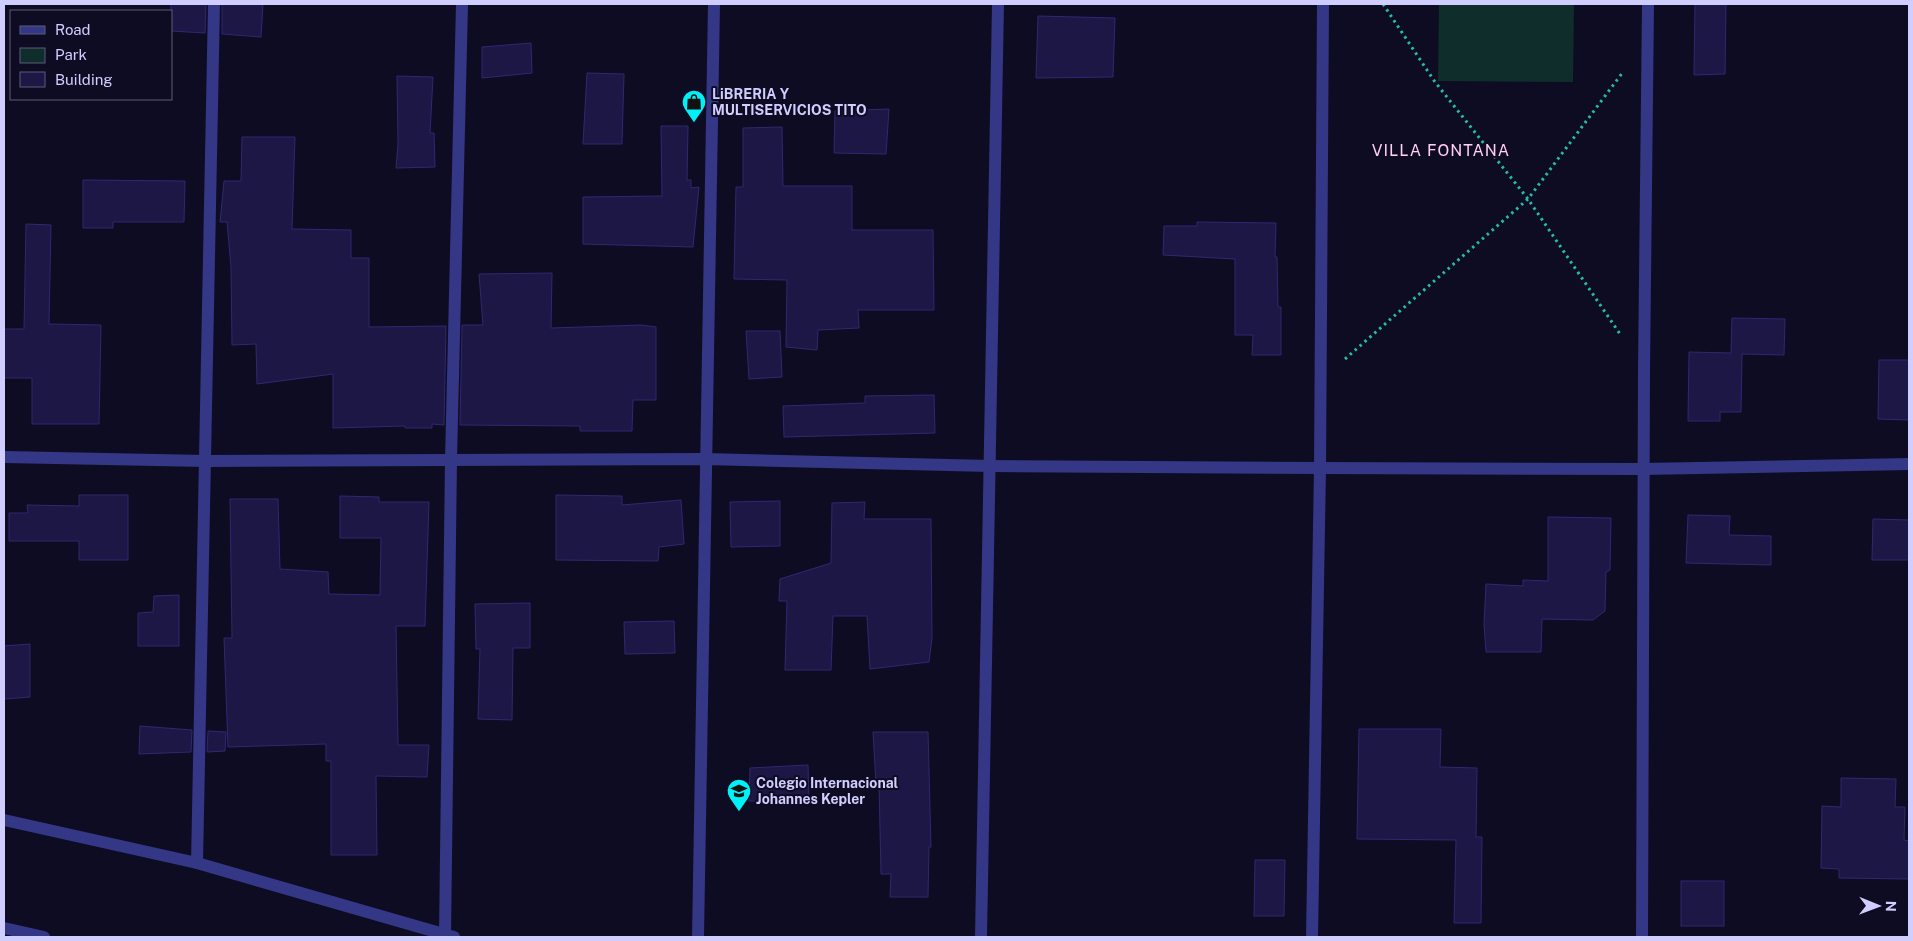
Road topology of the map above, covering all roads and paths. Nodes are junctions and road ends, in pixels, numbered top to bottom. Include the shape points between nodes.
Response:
1 (214, 4) edge
2 (462, 4) edge
3 (714, 4) edge
4 (998, 4) edge
5 (1323, 4) edge
6 (1383, 4) edge
7 (1648, 4) edge
8 (1623, 72) dead end
9 (1528, 199) junction
10 (1622, 337) dead end
11 (1320, 381) junction
12 (4, 457) edge
13 (705, 459) junction
14 (451, 460) junction
15 (206, 461) junction
16 (1909, 464) edge
17 (990, 466) junction
18 (1320, 468) junction
19 (1643, 469) junction
20 (4, 820) edge
21 (197, 863) junction
22 (4, 928) edge
23 (449, 936) edge
24 (44, 937) edge
25 (698, 937) edge
26 (981, 937) edge
27 (1312, 937) edge
28 (1642, 937) edge

1 - 15 street
2 - 14 street
3 - 13 street
4 - 17 street
5 - 11 street
6 - 9 path via 1436,82
7 - 19 street
8 - 9 path
9 - 10 path
9 - 11 path
11 - 18 street
12 - 15 street
13 - 14 street
13 - 17 street
13 - 25 street
14 - 15 street
14 - 23 street
15 - 21 street
16 - 19 street
17 - 18 street
17 - 26 street
18 - 19 street
18 - 27 street
19 - 28 street
20 - 21 street
21 - 23 street
22 - 24 street

